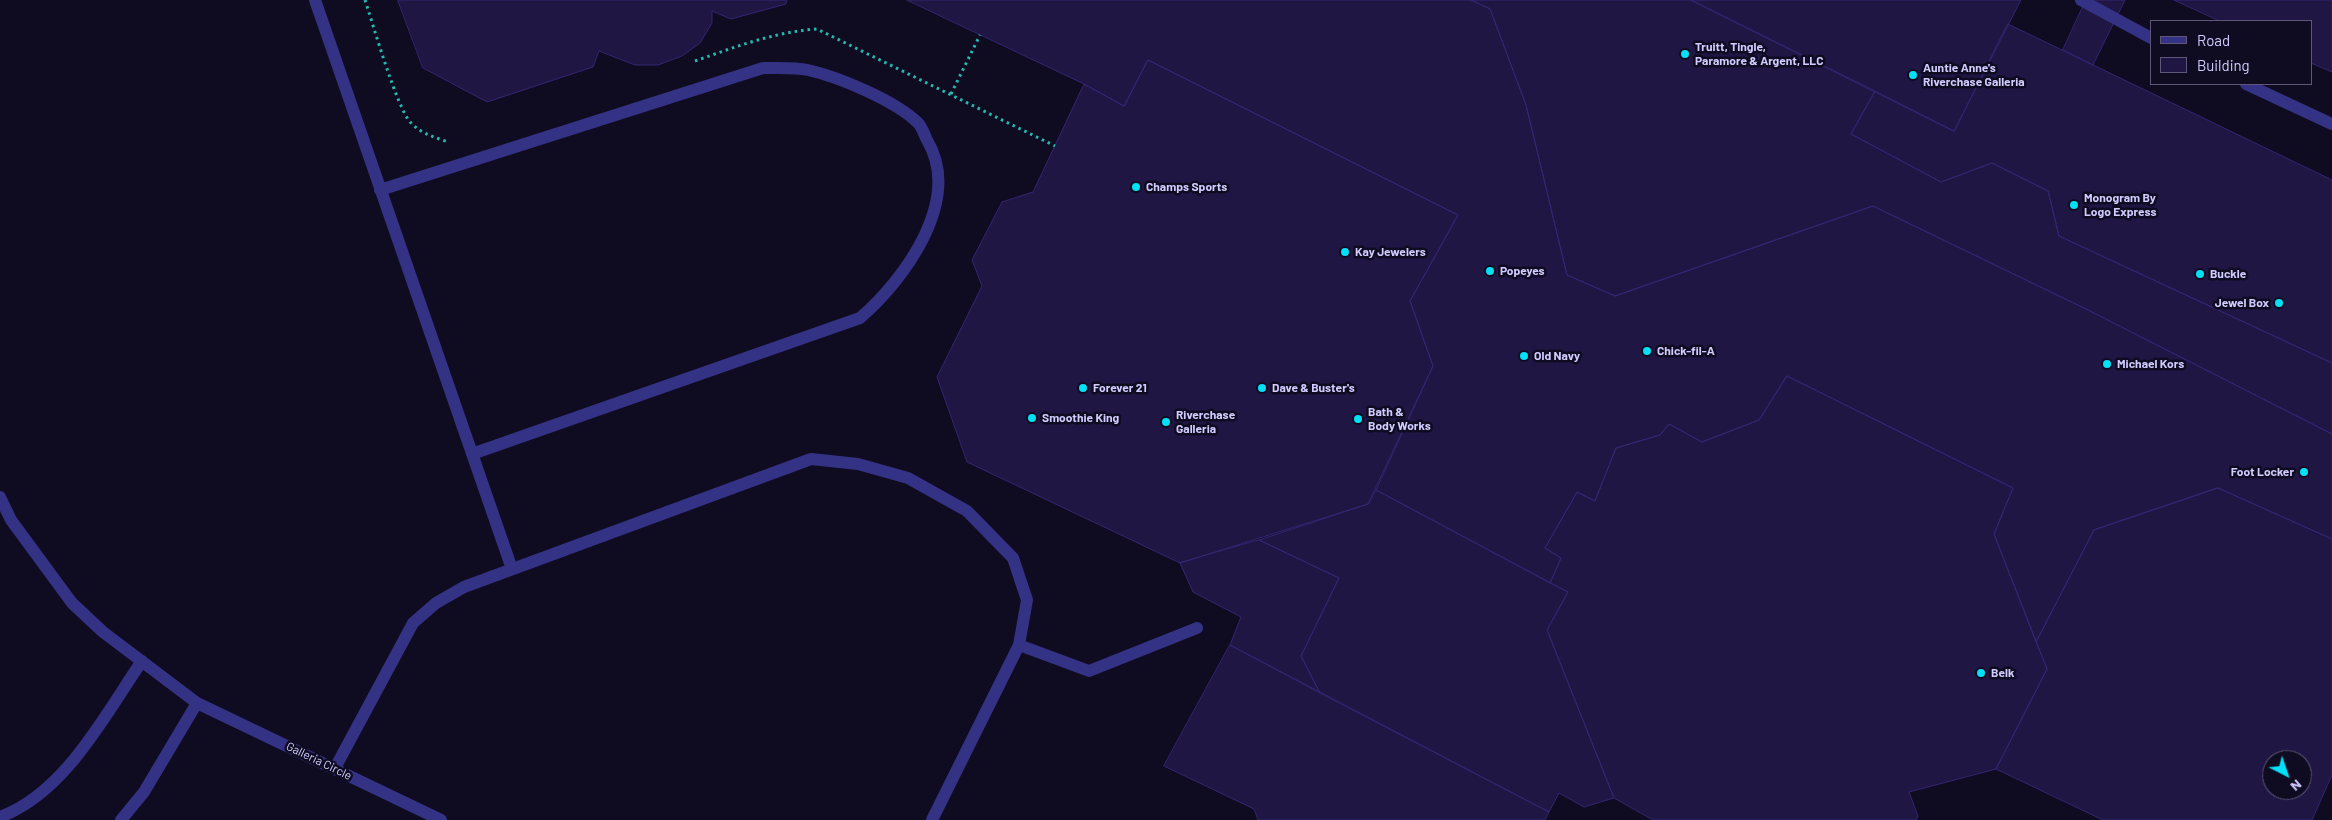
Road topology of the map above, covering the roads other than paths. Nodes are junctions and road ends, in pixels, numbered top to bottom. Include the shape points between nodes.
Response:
1 (315, 0) edge
2 (2081, 0) edge
3 (2150, 37) edge
4 (2248, 85) edge
5 (2332, 124) edge
6 (380, 190) junction
7 (472, 454) junction
8 (0, 497) edge
9 (512, 569) junction
10 (1197, 628) dead end
11 (1019, 645) junction
12 (142, 662) junction
13 (197, 703) junction
14 (335, 768) junction
15 (0, 817) edge
16 (121, 820) edge
17 (440, 820) edge
18 (932, 820) edge

1 - 6 street
2 - 3 street
4 - 5 street
6 - 7 street
6 - 7 street via 763,68 808,70 876,95 918,124 934,151 939,180 932,218 912,261 878,303 860,318
7 - 9 street
8 - 12 street, Galleria Circle via 11,520 72,603
9 - 11 street via 811,459 858,464 908,478 967,511 1013,558 1028,600
9 - 14 street via 464,587 436,602 412,623
10 - 11 street via 1089,671
11 - 18 street
12 - 13 street, Galleria Circle
12 - 15 street via 74,760 49,787 14,812
13 - 14 street, Galleria Circle
13 - 16 street via 144,792
14 - 17 street, Galleria Circle

